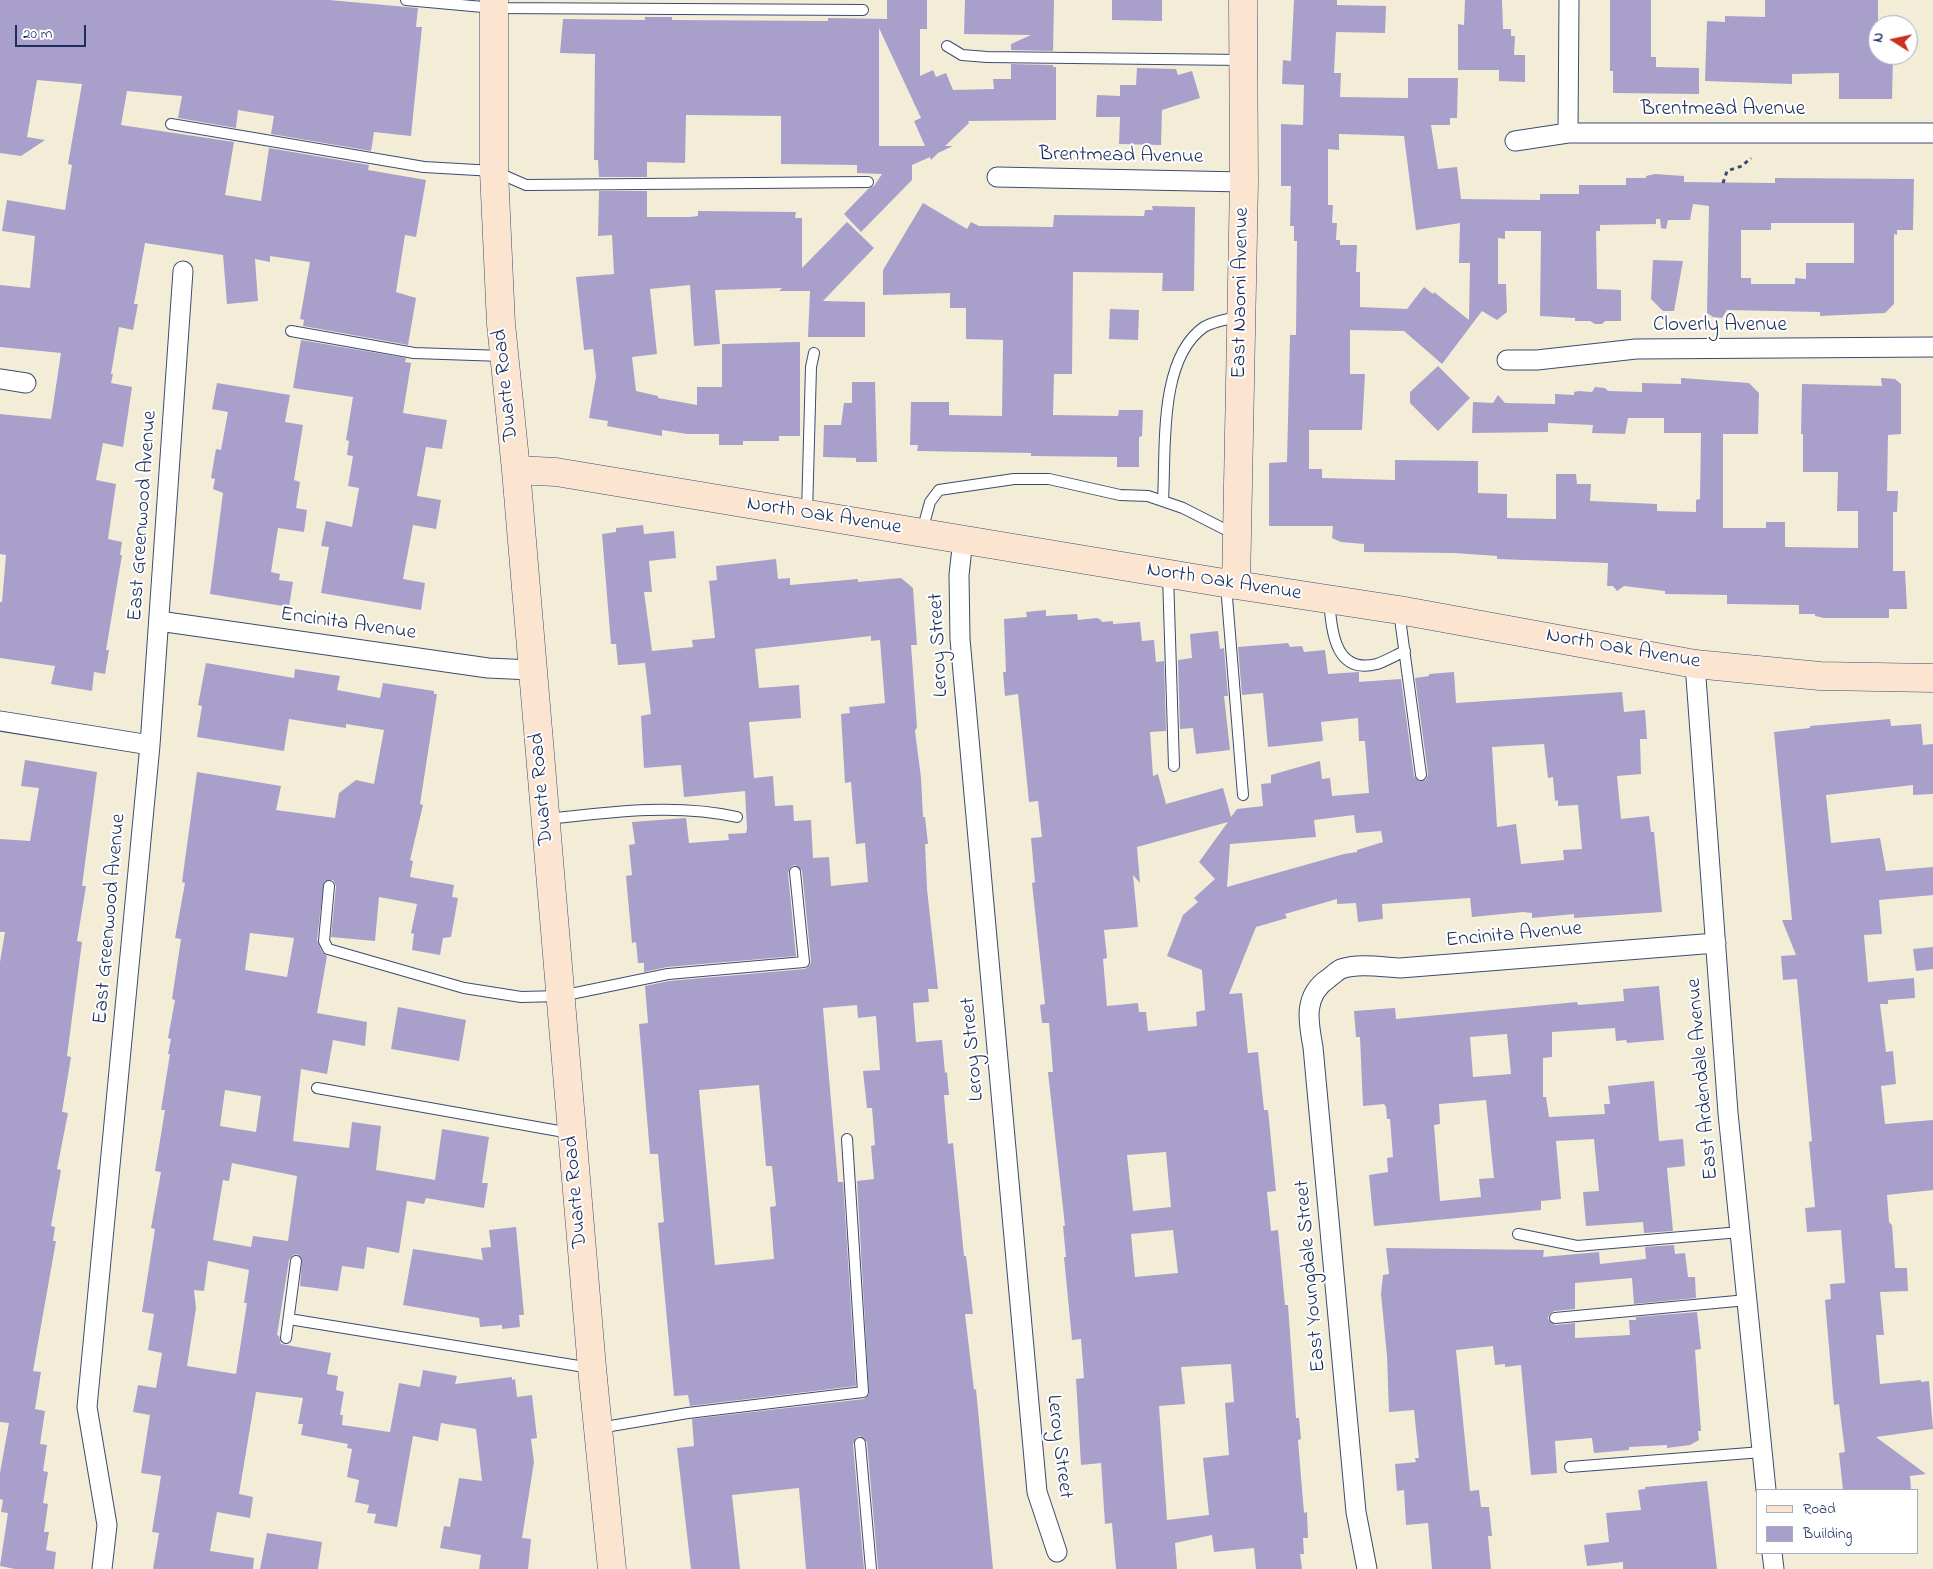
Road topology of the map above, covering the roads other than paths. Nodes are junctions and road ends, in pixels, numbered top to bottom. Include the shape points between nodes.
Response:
1 (406, 0) edge
2 (1243, 0) edge
3 (1569, 0) edge
4 (494, 4) edge
5 (863, 10) dead end
6 (947, 46) dead end
7 (1243, 60) junction
8 (171, 124) dead end
9 (1568, 133) junction
10 (1933, 133) edge
11 (1514, 141) dead end
12 (494, 171) junction
13 (997, 177) dead end
14 (868, 182) dead end
15 (1244, 182) junction
16 (183, 271) dead end
17 (1241, 316) junction
18 (291, 331) dead end
19 (1933, 348) edge
20 (814, 353) dead end
21 (504, 356) junction
22 (1507, 360) dead end
23 (0, 379) edge
24 (26, 383) dead end
25 (516, 470) junction
26 (1163, 501) junction
27 (806, 514) junction
28 (921, 533) junction
29 (1237, 535) junction
30 (963, 539) junction
31 (1168, 574) junction
32 (1231, 584) junction
33 (1329, 600) junction
34 (1399, 610) junction
35 (159, 621) junction
36 (1405, 651) junction
37 (1696, 664) junction
38 (532, 670) junction
39 (1933, 678) edge
40 (0, 721) edge
41 (150, 745) junction
42 (1174, 766) dead end
43 (1421, 775) dead end
44 (1243, 796) dead end
45 (738, 817) dead end
46 (546, 820) junction
47 (795, 872) dead end
48 (329, 886) dead end
49 (1716, 943) junction
50 (1321, 983) joint
51 (561, 996) junction
52 (317, 1088) dead end
53 (572, 1133) junction
54 (847, 1139) dead end
55 (1740, 1232) junction
56 (1518, 1234) dead end
57 (296, 1260) dead end
58 (1747, 1300) junction
59 (1555, 1318) dead end
60 (289, 1319) junction
61 (286, 1338) dead end
62 (592, 1368) junction
63 (598, 1428) junction
64 (860, 1443) dead end
65 (1762, 1452) junction
66 (1570, 1467) dead end
67 (1766, 1489) edge
68 (1057, 1552) dead end
69 (1772, 1554) edge
70 (102, 1569) edge
71 (612, 1569) edge
72 (871, 1569) edge
73 (1367, 1569) edge
74 (1774, 1569) edge

1 - 4 lane
2 - 7 street, East Naomi Avenue
3 - 9 street
4 - 5 lane
4 - 12 street, Duarte Road
6 - 7 lane via 962,56
7 - 15 street, East Naomi Avenue
8 - 12 lane via 424,167
9 - 10 street, Brentmead Avenue
9 - 11 street, Brentmead Avenue
12 - 14 lane via 529,185
12 - 21 street, Duarte Road
13 - 15 street, Brentmead Avenue
15 - 17 street, East Naomi Avenue
16 - 35 street, East Greenwood Avenue
17 - 26 lane via 1206,326 1193,336 1175,365 1169,396
17 - 29 street, East Naomi Avenue
18 - 21 lane via 414,353
19 - 22 street, Cloverly Avenue via 1636,349 1537,360
20 - 27 lane
21 - 25 street, Duarte Road
23 - 24 street
25 - 27 street, North Oak Avenue via 556,472
25 - 38 street, Duarte Road
26 - 28 lane via 1050,479 1014,479 939,490 930,502
26 - 29 lane
27 - 28 street, North Oak Avenue
28 - 30 street, North Oak Avenue
29 - 32 street, East Naomi Avenue
30 - 31 street, North Oak Avenue
30 - 68 street, Leroy Street via 959,575 960,639 1035,1472 1037,1492
31 - 32 street, North Oak Avenue
31 - 42 lane
32 - 33 street, North Oak Avenue
32 - 44 lane
33 - 34 street, North Oak Avenue
33 - 36 lane via 1335,643 1348,660 1360,665 1379,664
34 - 36 lane
34 - 37 street, North Oak Avenue
35 - 38 street, Encinita Avenue via 488,668
35 - 41 street, East Greenwood Avenue
36 - 43 lane
37 - 39 street, North Oak Avenue via 1820,676
37 - 49 street, East Ardendale Avenue
38 - 46 street, Duarte Road
40 - 41 street
41 - 70 street, East Greenwood Avenue via 87,1407 107,1525
45 - 46 lane via 680,810
46 - 51 street, Duarte Road
47 - 51 lane via 804,962 668,974
48 - 51 lane via 324,940 328,949 464,988 521,997
49 - 50 street, Encinita Avenue via 1400,968 1358,967 1342,969
49 - 55 street, East Ardendale Avenue
50 - 73 street, East Youngdale Street via 1310,998 1308,1020 1356,1512
51 - 53 street, Duarte Road
52 - 53 lane
53 - 62 street, Duarte Road
54 - 63 lane via 863,1392 688,1412
55 - 56 lane via 1577,1246
55 - 58 street, East Ardendale Avenue
57 - 60 lane
58 - 59 lane
58 - 65 street, East Ardendale Avenue
60 - 61 lane
60 - 62 lane
62 - 63 street, Duarte Road
63 - 71 street, Duarte Road
64 - 72 lane
65 - 66 lane
65 - 67 street, East Ardendale Avenue
69 - 74 street

